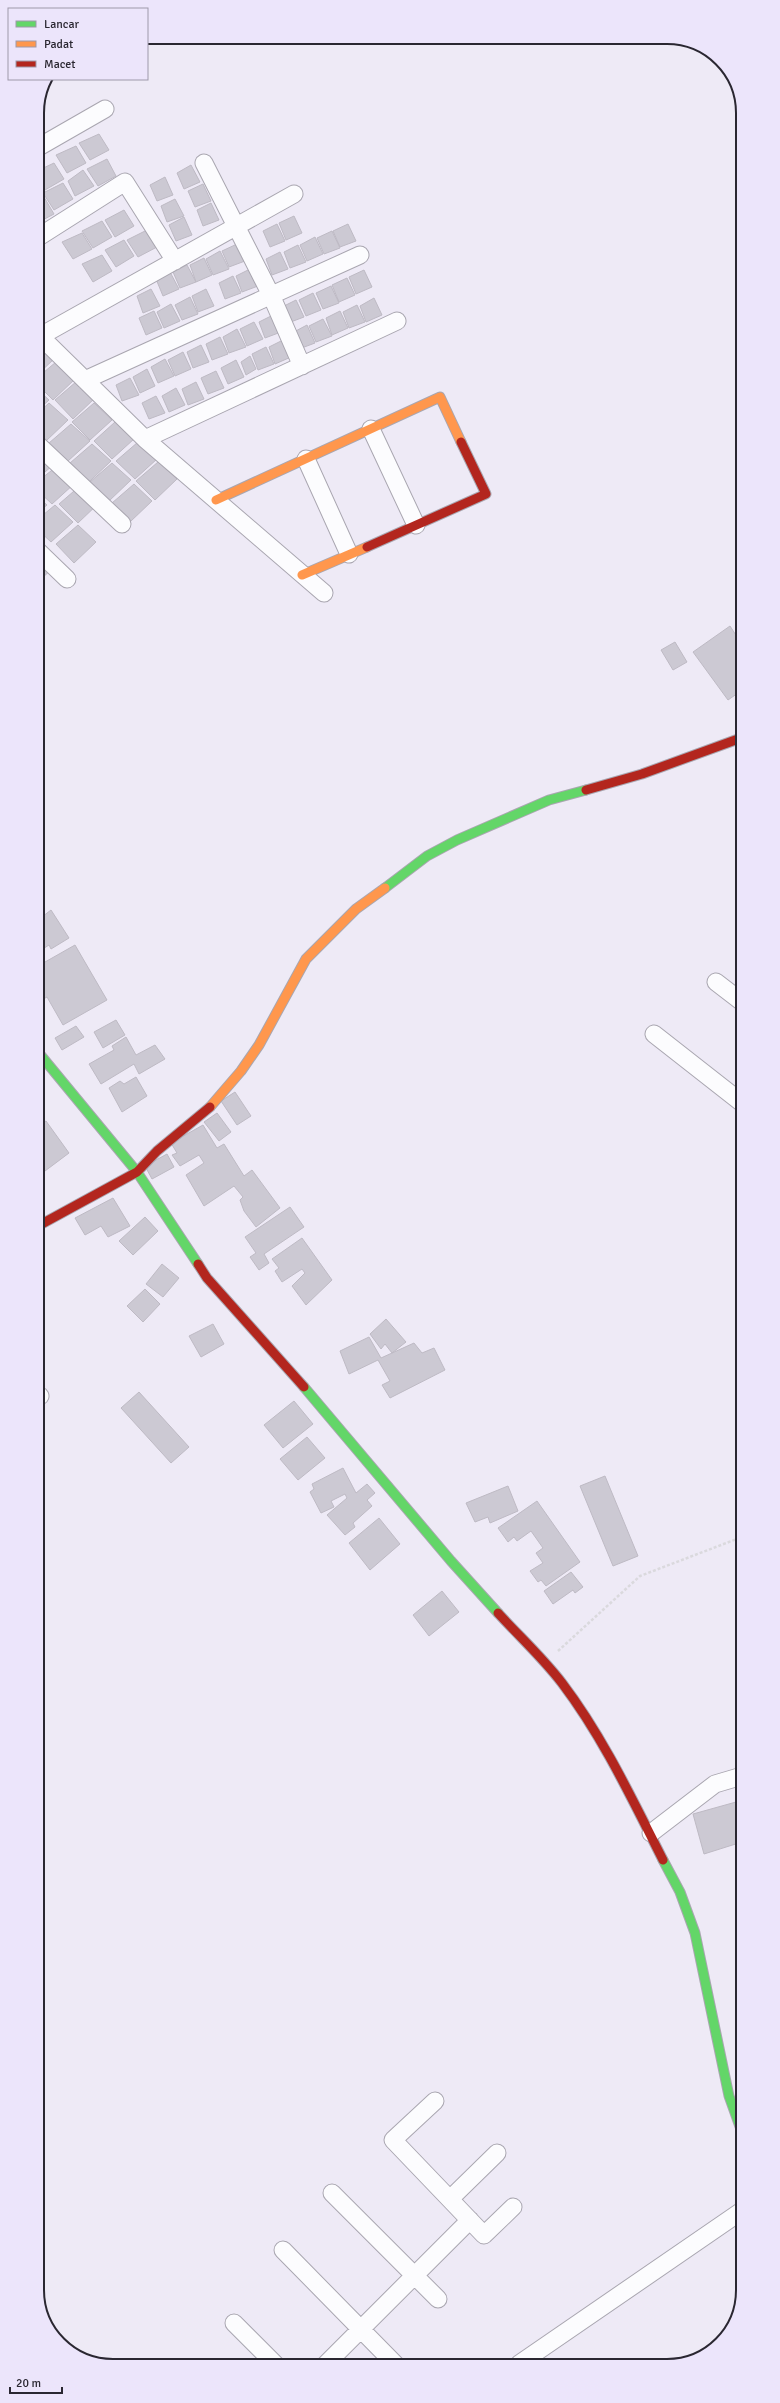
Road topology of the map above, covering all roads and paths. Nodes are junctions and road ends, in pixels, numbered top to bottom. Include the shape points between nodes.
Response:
1 (105, 109) dead end
2 (44, 144) edge
3 (204, 163) dead end
4 (294, 194) dead end
5 (236, 228) junction
6 (44, 234) edge
7 (360, 255) dead end
8 (175, 261) junction
9 (271, 295) junction
10 (397, 321) dead end
11 (44, 333) edge
12 (44, 342) edge
13 (302, 366) junction
14 (85, 380) junction
15 (371, 429) junction
16 (145, 439) junction
17 (44, 451) edge
18 (306, 459) junction
19 (216, 500) junction
20 (122, 524) dead end
21 (416, 525) junction
22 (349, 554) junction
23 (44, 557) edge
24 (302, 575) junction
25 (67, 579) dead end
26 (324, 593) dead end
27 (736, 740) edge
28 (716, 982) dead end
29 (736, 997) edge
30 (654, 1034) dead end
31 (44, 1059) edge
32 (736, 1098) edge
33 (137, 1172) junction
34 (44, 1223) edge
35 (736, 1539) edge
36 (544, 1663) junction
37 (736, 1778) edge
38 (651, 1833) junction
39 (436, 2101) dead end
40 (736, 2117) edge
41 (497, 2153) dead end
42 (332, 2192) dead end
43 (450, 2199) junction
44 (513, 2207) dead end
45 (736, 2215) edge
46 (470, 2220) junction
47 (283, 2250) dead end
48 (414, 2276) junction
49 (438, 2300) dead end
50 (234, 2323) dead end
51 (362, 2328) junction
52 (270, 2359) edge
53 (331, 2359) edge
54 (390, 2359) edge
55 (527, 2359) edge

1 - 2 street
3 - 5 street
4 - 5 street
5 - 8 street
5 - 9 street
6 - 8 street via 126,182
7 - 9 street
8 - 11 street
9 - 13 street
9 - 14 street
10 - 13 street
12 - 14 street
13 - 16 street
14 - 16 street
15 - 18 street
15 - 21 street
15 - 21 street via 440,397 444,404 486,494
16 - 19 street
17 - 20 street
18 - 19 street
18 - 22 street
19 - 24 street
21 - 22 street
22 - 24 street
23 - 25 street
24 - 26 street
27 - 33 street via 642,774 549,800 456,840 422,860 356,909 306,959 281,1008 241,1071 204,1114 157,1152
28 - 29 street
30 - 32 street
31 - 33 street
33 - 34 street
33 - 36 street via 207,1278 261,1336 451,1561
35 - 36 path via 640,1576
36 - 38 street via 579,1707 606,1750
37 - 38 street via 715,1784
38 - 40 street via 680,1892 695,1934 728,2096
39 - 43 street via 393,2140
41 - 43 street
42 - 48 street
43 - 46 street
44 - 46 street via 484,2235
45 - 55 street
46 - 48 street
47 - 51 street
48 - 49 street
48 - 51 street
50 - 52 street
51 - 53 street
51 - 54 street

